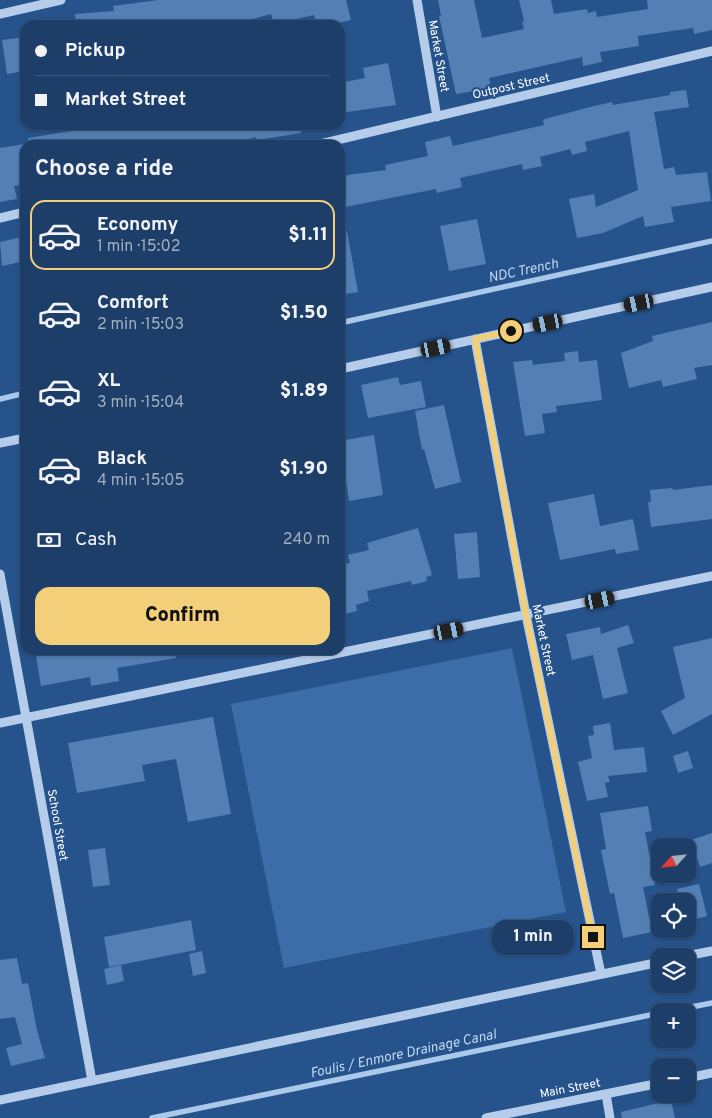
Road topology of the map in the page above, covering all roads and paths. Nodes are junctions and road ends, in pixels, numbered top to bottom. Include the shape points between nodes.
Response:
1 (61, 0) edge
2 (417, 0) edge
3 (0, 14) edge
4 (712, 51) edge
5 (437, 117) junction
6 (338, 140) edge
7 (20, 213) edge
8 (0, 218) edge
9 (712, 287) edge
10 (475, 339) junction
11 (345, 368) edge
12 (20, 439) edge
13 (0, 443) edge
14 (0, 574) edge
15 (712, 576) edge
16 (526, 615) junction
17 (345, 652) edge
18 (330, 655) edge
19 (26, 717) junction
20 (0, 723) edge
21 (712, 951) edge
22 (696, 954) edge
23 (651, 964) edge
24 (601, 974) junction
25 (712, 1073) edge
26 (696, 1076) edge
27 (92, 1081) junction
28 (651, 1085) edge
29 (606, 1094) junction
30 (0, 1100) edge
31 (486, 1118) edge
32 (610, 1118) edge

1 - 3 street
2 - 5 street, Market Street
4 - 5 street, Outpost Street
5 - 6 street, Outpost Street
7 - 8 street
9 - 10 street
10 - 11 street
10 - 16 street, Market Street
12 - 13 street
14 - 19 street, School Street
15 - 16 street
16 - 17 street
16 - 24 street, Market Street
18 - 19 street
19 - 20 street
19 - 27 street, School Street
21 - 22 street
23 - 24 street
24 - 27 street
25 - 26 street
27 - 30 street
28 - 29 street, Main Street
29 - 31 street, Main Street
29 - 32 street

